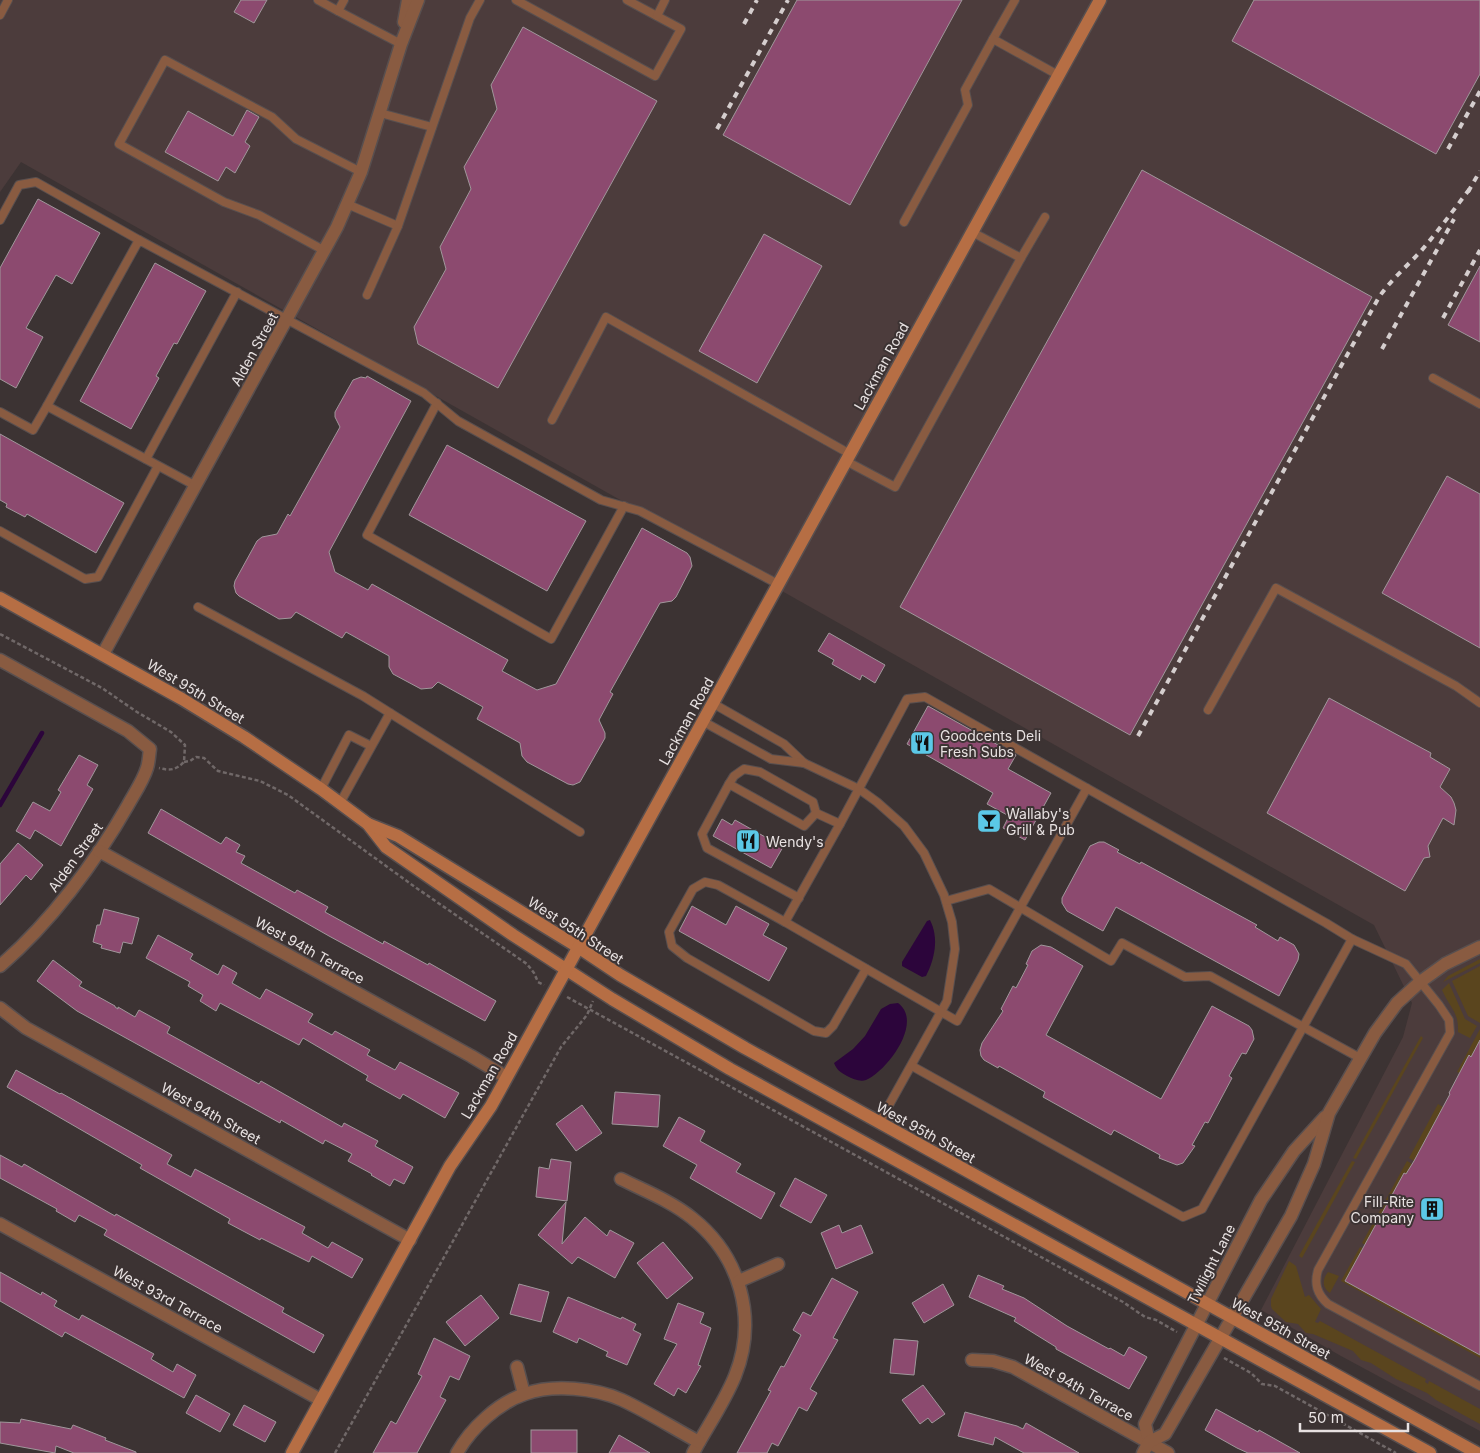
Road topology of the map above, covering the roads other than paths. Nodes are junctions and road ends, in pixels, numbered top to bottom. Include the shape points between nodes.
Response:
1 (8, 0) edge
2 (318, 0) edge
3 (344, 0) edge
4 (408, 0) edge
5 (418, 0) edge
6 (480, 0) edge
7 (516, 0) edge
8 (627, 0) edge
9 (666, 0) edge
10 (1015, 0) edge
11 (1100, 0) edge
12 (338, 11) junction
13 (0, 15) edge
14 (657, 16) junction
15 (993, 39) junction
16 (401, 44) junction
17 (1058, 75) junction
18 (380, 113) junction
19 (432, 127) junction
20 (361, 172) junction
21 (347, 204) junction
22 (1045, 216) dead end
23 (0, 220) edge
24 (904, 222) dead end
25 (398, 226) junction
26 (972, 232) junction
27 (139, 240) junction
28 (325, 251) junction
29 (1021, 258) junction
30 (237, 292) junction
31 (367, 295) dead end
32 (288, 319) junction
33 (1433, 378) dead end
34 (437, 403) junction
35 (1480, 404) edge
36 (47, 406) junction
37 (0, 412) edge
38 (552, 420) dead end
39 (848, 457) junction
40 (146, 459) junction
41 (158, 466) junction
42 (196, 486) junction
43 (624, 506) junction
44 (0, 531) edge
45 (778, 584) junction
46 (0, 598) edge
47 (198, 607) dead end
48 (103, 654) junction
49 (0, 660) edge
50 (1480, 703) edge
51 (714, 704) junction
52 (1208, 710) dead end
53 (390, 712) junction
54 (704, 722) junction
55 (371, 746) junction
56 (804, 763) junction
57 (729, 784) junction
58 (1087, 788) junction
59 (320, 789) junction
60 (859, 789) junction
61 (340, 804) junction
62 (816, 813) junction
63 (368, 824) junction
64 (840, 824) junction
65 (580, 832) dead end
66 (99, 851) junction
67 (798, 898) junction
68 (946, 901) junction
69 (1020, 908) junction
70 (785, 922) junction
71 (1352, 939) junction
72 (578, 947) junction
73 (1480, 947) edge
74 (0, 966) edge
75 (866, 969) junction
76 (566, 970) junction
77 (1420, 982) junction
78 (0, 1008) edge
79 (941, 1011) junction
80 (1303, 1026) junction
81 (1360, 1058) junction
82 (912, 1066) junction
83 (506, 1077) junction
84 (1329, 1113) junction
85 (879, 1123) junction
86 (622, 1179) dead end
87 (0, 1224) edge
88 (410, 1240) junction
89 (778, 1264) dead end
90 (739, 1281) junction
91 (1207, 1304) junction
92 (1232, 1318) junction
93 (1197, 1324) junction
94 (1221, 1337) junction
95 (972, 1360) dead end
96 (517, 1367) dead end
97 (1480, 1386) edge
98 (524, 1394) junction
99 (321, 1400) junction
100 (696, 1448) edge
101 (1146, 1448) edge
102 (292, 1453) edge
103 (457, 1453) edge
104 (1168, 1453) edge
105 (1430, 1453) edge
106 (1478, 1453) edge

1 - 13 lane
2 - 12 lane
3 - 12 lane
4 - 16 street, Alden Street
5 - 16 street, Alden Street
6 - 19 lane via 470,18
7 - 14 lane via 655,76 681,30
8 - 14 lane
9 - 14 lane
10 - 15 lane
11 - 17 main road, Lackman Road
12 - 16 lane
15 - 17 lane
15 - 24 lane via 965,90 968,104
16 - 18 street, Alden Street
17 - 26 main road, Lackman Road
18 - 19 lane
18 - 20 street, Alden Street
19 - 25 lane
20 - 21 street, Alden Street
20 - 28 lane via 296,139 272,117 166,60 119,144 224,202 259,215
21 - 25 lane
21 - 28 street, Alden Street
22 - 29 lane
23 - 27 lane via 19,185 36,182
25 - 31 lane
26 - 29 lane
26 - 39 main road, Lackman Road
27 - 30 lane
27 - 36 lane
28 - 32 street, Alden Street
29 - 39 lane via 895,487
30 - 32 lane
30 - 40 lane
32 - 34 lane
32 - 42 street, Alden Street
33 - 35 lane
34 - 43 lane via 458,421 593,496
34 - 43 lane via 367,536 551,639
36 - 37 lane via 34,430
36 - 40 lane
38 - 39 lane via 606,317
39 - 45 main road, Lackman Road
40 - 41 lane
41 - 42 lane
41 - 44 lane via 98,576 84,578
42 - 48 street, Alden Street
43 - 45 lane via 640,511
45 - 51 main road, Lackman Road
46 - 48 main road, West 95th Street
47 - 53 lane
48 - 59 main road, West 95th Street via 236,732
49 - 66 street, Alden Street via 128,731 150,749 147,768
50 - 52 lane via 1456,686 1276,588
51 - 54 main road, Lackman Road
51 - 56 lane via 784,744
53 - 55 lane
53 - 65 lane
54 - 56 lane via 771,759
54 - 72 main road, Lackman Road
55 - 59 lane via 349,736
55 - 61 lane
56 - 60 lane
57 - 62 lane via 804,826
57 - 62 lane via 744,769 760,772 812,802
57 - 67 lane via 702,834 707,848
58 - 60 lane via 926,697 907,699
58 - 69 lane
58 - 71 lane
59 - 61 main road, West 95th Street
60 - 64 lane
60 - 68 lane via 904,826 924,853
61 - 63 main road, West 95th Street
62 - 64 lane
63 - 72 main road, West 95th Street via 398,836
63 - 76 main road, West 95th Street via 386,847
64 - 67 lane
66 - 74 street, Alden Street via 34,934
66 - 83 street, West 94th Terrace
67 - 70 lane
68 - 69 lane via 989,889
68 - 79 lane via 954,949 947,1001
69 - 79 lane via 957,1021
69 - 80 lane via 1111,961 1122,943 1185,977 1210,976
70 - 75 lane
70 - 75 lane via 726,889 705,882 693,889 670,932 672,946 686,958 814,1031 826,1033
71 - 77 lane via 1406,964
71 - 80 lane
72 - 76 main road, Lackman Road
72 - 85 main road, West 95th Street via 668,1004
73 - 77 street, Twilight Lane via 1445,964
75 - 79 lane
76 - 83 main road, Lackman Road
76 - 93 main road, West 95th Street via 730,1069
77 - 81 street, Twilight Lane via 1383,1020
77 - 97 lane via 1449,1020 1450,1033 1318,1270 1316,1286 1328,1304
78 - 88 street, West 94th Street via 26,1028
79 - 82 lane
80 - 81 lane
80 - 82 lane via 1202,1210 1183,1216
81 - 84 street, Twilight Lane
82 - 85 lane
83 - 88 main road, Lackman Road via 491,1106 450,1166
84 - 91 street, Twilight Lane via 1294,1151 1261,1200
84 - 92 street, Twilight Lane via 1314,1164 1290,1216
85 - 91 main road, West 95th Street
86 - 90 street via 692,1217 724,1252
87 - 99 street, West 93rd Terrace
88 - 99 main road, Lackman Road
89 - 90 street
90 - 100 street via 745,1321 741,1357 726,1395
91 - 92 main road, West 95th Street
91 - 93 street, Twilight Lane
92 - 94 street, Twilight Lane
92 - 106 main road, West 95th Street
93 - 94 main road, West 95th Street
93 - 101 street, Twilight Lane via 1145,1424
94 - 101 street, Twilight Lane via 1165,1434
94 - 105 main road, West 95th Street
95 - 101 street, West 94th Terrace via 993,1361 1013,1367
96 - 98 street
98 - 100 street via 573,1388 606,1394 622,1400
98 - 103 street via 487,1418 463,1442
99 - 102 main road, Lackman Road
101 - 104 street, West 94th Terrace

